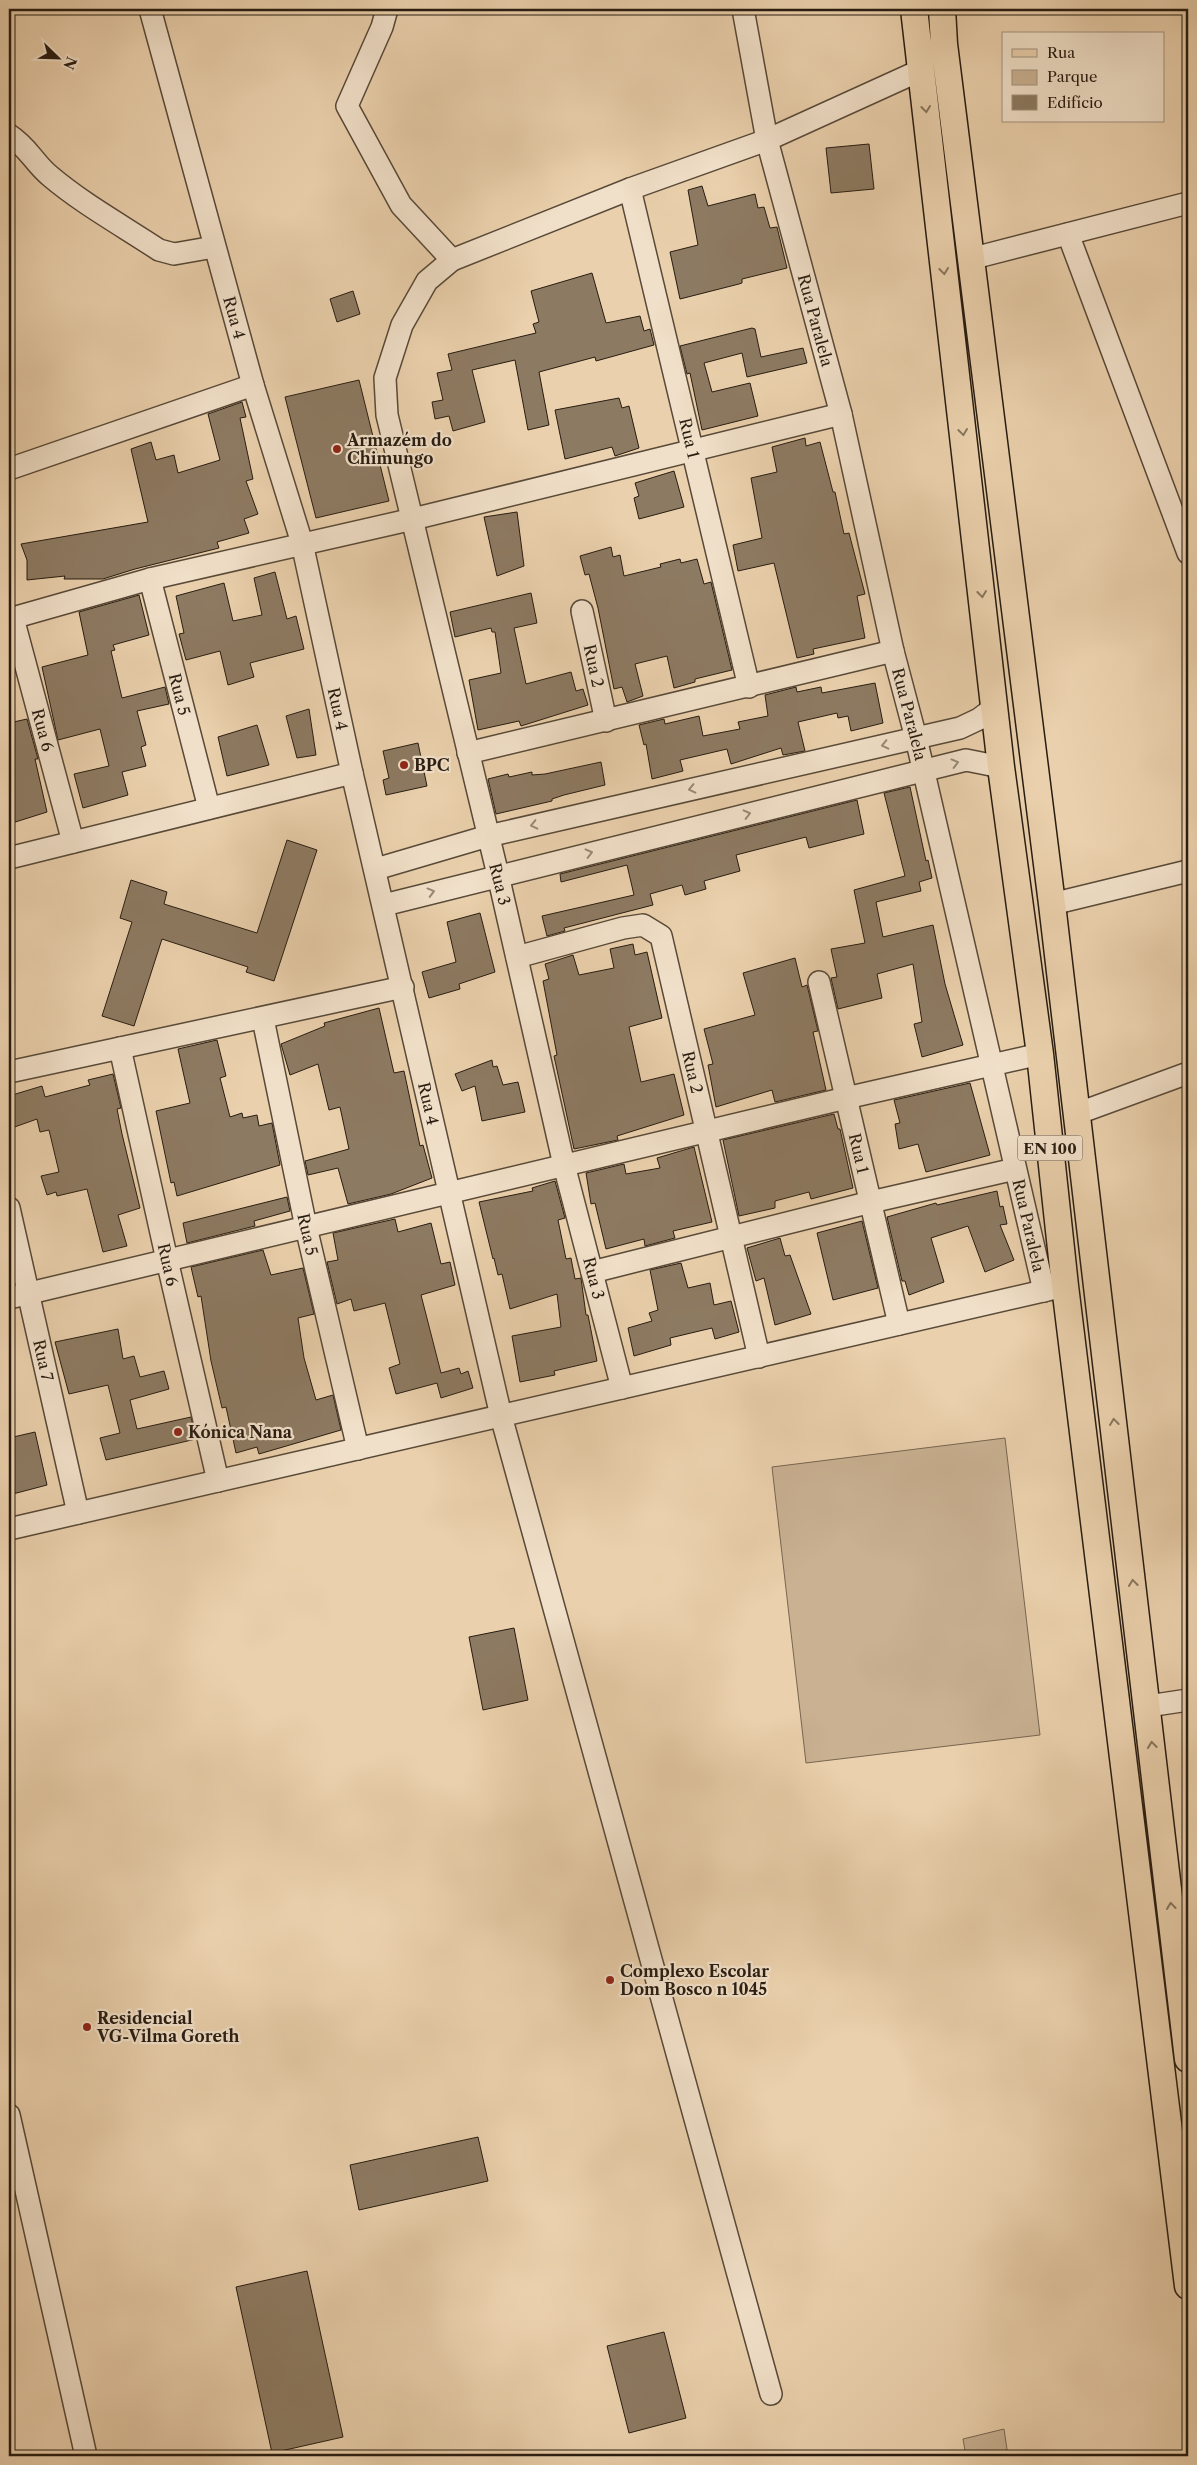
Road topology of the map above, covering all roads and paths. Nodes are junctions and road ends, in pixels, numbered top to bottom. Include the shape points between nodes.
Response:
1 (150, 9) edge
2 (386, 9) edge
3 (743, 9) edge
4 (914, 9) edge
5 (942, 9) edge
6 (921, 70) junction
7 (9, 136) edge
8 (767, 140) junction
9 (630, 189) junction
10 (1188, 203) edge
11 (1068, 234) junction
12 (214, 247) junction
13 (970, 259) junction
14 (452, 260) junction
15 (253, 385) junction
16 (842, 414) junction
17 (693, 450) junction
18 (9, 469) edge
19 (413, 519) junction
20 (302, 544) junction
21 (1188, 553) edge
22 (150, 579) junction
23 (582, 611) dead end
24 (11, 618) edge
25 (893, 651) junction
26 (749, 687) junction
27 (995, 706) junction
28 (606, 721) junction
29 (916, 738) junction
30 (468, 754) junction
31 (1001, 767) junction
32 (924, 772) junction
33 (352, 773) junction
34 (209, 808) junction
35 (488, 836) junction
36 (73, 842) junction
37 (9, 858) edge
38 (376, 868) junction
39 (1188, 871) edge
40 (498, 875) junction
41 (1052, 904) junction
42 (384, 905) junction
43 (517, 957) junction
44 (819, 982) dead end
45 (403, 987) junction
46 (263, 1019) junction
47 (120, 1048) junction
48 (1040, 1054) junction
49 (991, 1065) junction
50 (9, 1072) edge
51 (1188, 1073) edge
52 (846, 1098) junction
53 (1076, 1114) junction
54 (705, 1131) junction
55 (564, 1165) junction
56 (1015, 1168) junction
57 (450, 1193) junction
58 (871, 1202) junction
59 (9, 1208) edge
60 (306, 1227) junction
61 (731, 1236) junction
62 (167, 1260) junction
63 (592, 1272) junction
64 (1054, 1289) junction
65 (18, 1296) edge
66 (899, 1324) junction
67 (759, 1356) junction
68 (622, 1388) junction
69 (501, 1416) junction
70 (358, 1449) junction
71 (218, 1481) junction
72 (78, 1513) junction
73 (9, 1529) edge
74 (1188, 1700) edge
75 (1148, 1706) junction
76 (1185, 2015) edge
77 (1188, 2059) edge
78 (9, 2115) edge
79 (1188, 2286) edge
80 (771, 2394) dead end
81 (86, 2456) edge

1 - 12 street, Rua 4
2 - 14 street via 382,27 347,106 401,205
3 - 8 street, Rua Paralela
4 - 6 main road, EN 100
5 - 13 main road, EN 100
6 - 8 street
6 -> 27 main road, EN 100
7 - 12 street via 24,145 48,174 64,187 159,250 174,254
8 - 9 street
8 - 16 street, Rua Paralela
9 - 14 street
9 - 17 street, Rua 1
10 - 11 street
11 - 13 street
11 - 21 street
12 - 15 street, Rua 4
13 - 41 main road, EN 100
14 - 19 street, Rua 3 via 423,288 402,325 385,378 387,415
15 - 18 street
15 - 20 street, Rua 4
16 - 17 street
16 - 25 street, Rua Paralela
17 - 19 street
17 - 26 street, Rua 1
19 - 20 street
19 - 30 street, Rua 3
20 - 22 street
20 - 33 street, Rua 4
22 - 24 street
22 - 34 street, Rua 5
23 - 28 street, Rua 2
24 - 36 street, Rua 6
25 - 26 street
25 - 29 street, Rua Paralela
26 - 28 street
27 - 29 street via 960,728
27 - 31 main road, EN 100
28 - 30 street
29 - 32 street, Rua Paralela
29 -> 35 street
30 - 35 street, Rua 3
32 -> 31 street via 966,760
31 - 48 main road, EN 100
40 -> 32 street
32 - 49 street, Rua Paralela
33 - 34 street
33 - 38 street, Rua 4
34 - 36 street
35 - 38 street
35 - 40 street, Rua 3
36 - 37 street
38 - 42 street, Rua 4
39 - 41 street
42 -> 40 street
40 - 43 street, Rua 3
41 - 53 main road, EN 100
42 - 45 street, Rua 4
43 - 54 street, Rua 2 via 643,925 661,936
43 - 55 street, Rua 3
44 - 52 street, Rua 1
45 - 46 street
45 - 57 street, Rua 4
46 - 47 street
46 - 60 street, Rua 5
47 - 50 street
47 - 62 street, Rua 6
48 - 49 street
48 - 64 main road, EN 100
49 - 52 street
49 - 56 street, Rua Paralela
51 - 53 street
52 - 54 street
52 - 58 street, Rua 1
75 -> 53 main road, EN 100
54 - 55 street
54 - 61 street, Rua 2
55 - 57 street
55 - 63 street, Rua 3
56 - 58 street
56 - 64 street, Rua Paralela
57 - 60 street
57 - 69 street, Rua 4
58 - 61 street
58 - 66 street, Rua 1
59 - 65 street, Rua 7
60 - 62 street
60 - 70 street, Rua 5
61 - 63 street
61 - 67 street, Rua 2
62 - 65 street
62 - 71 street, Rua 6
63 - 68 street, Rua 3
64 - 66 street
64 - 79 main road, EN 100
65 - 72 street, Rua 7
66 - 67 street
67 - 68 street
68 - 69 street
69 - 70 street
69 - 80 street, Rua 4
70 - 71 street
71 - 72 street
72 - 73 street
74 - 75 street
76 -> 75 main road, EN 100
76 - 77 main road, EN 100
78 - 81 street

